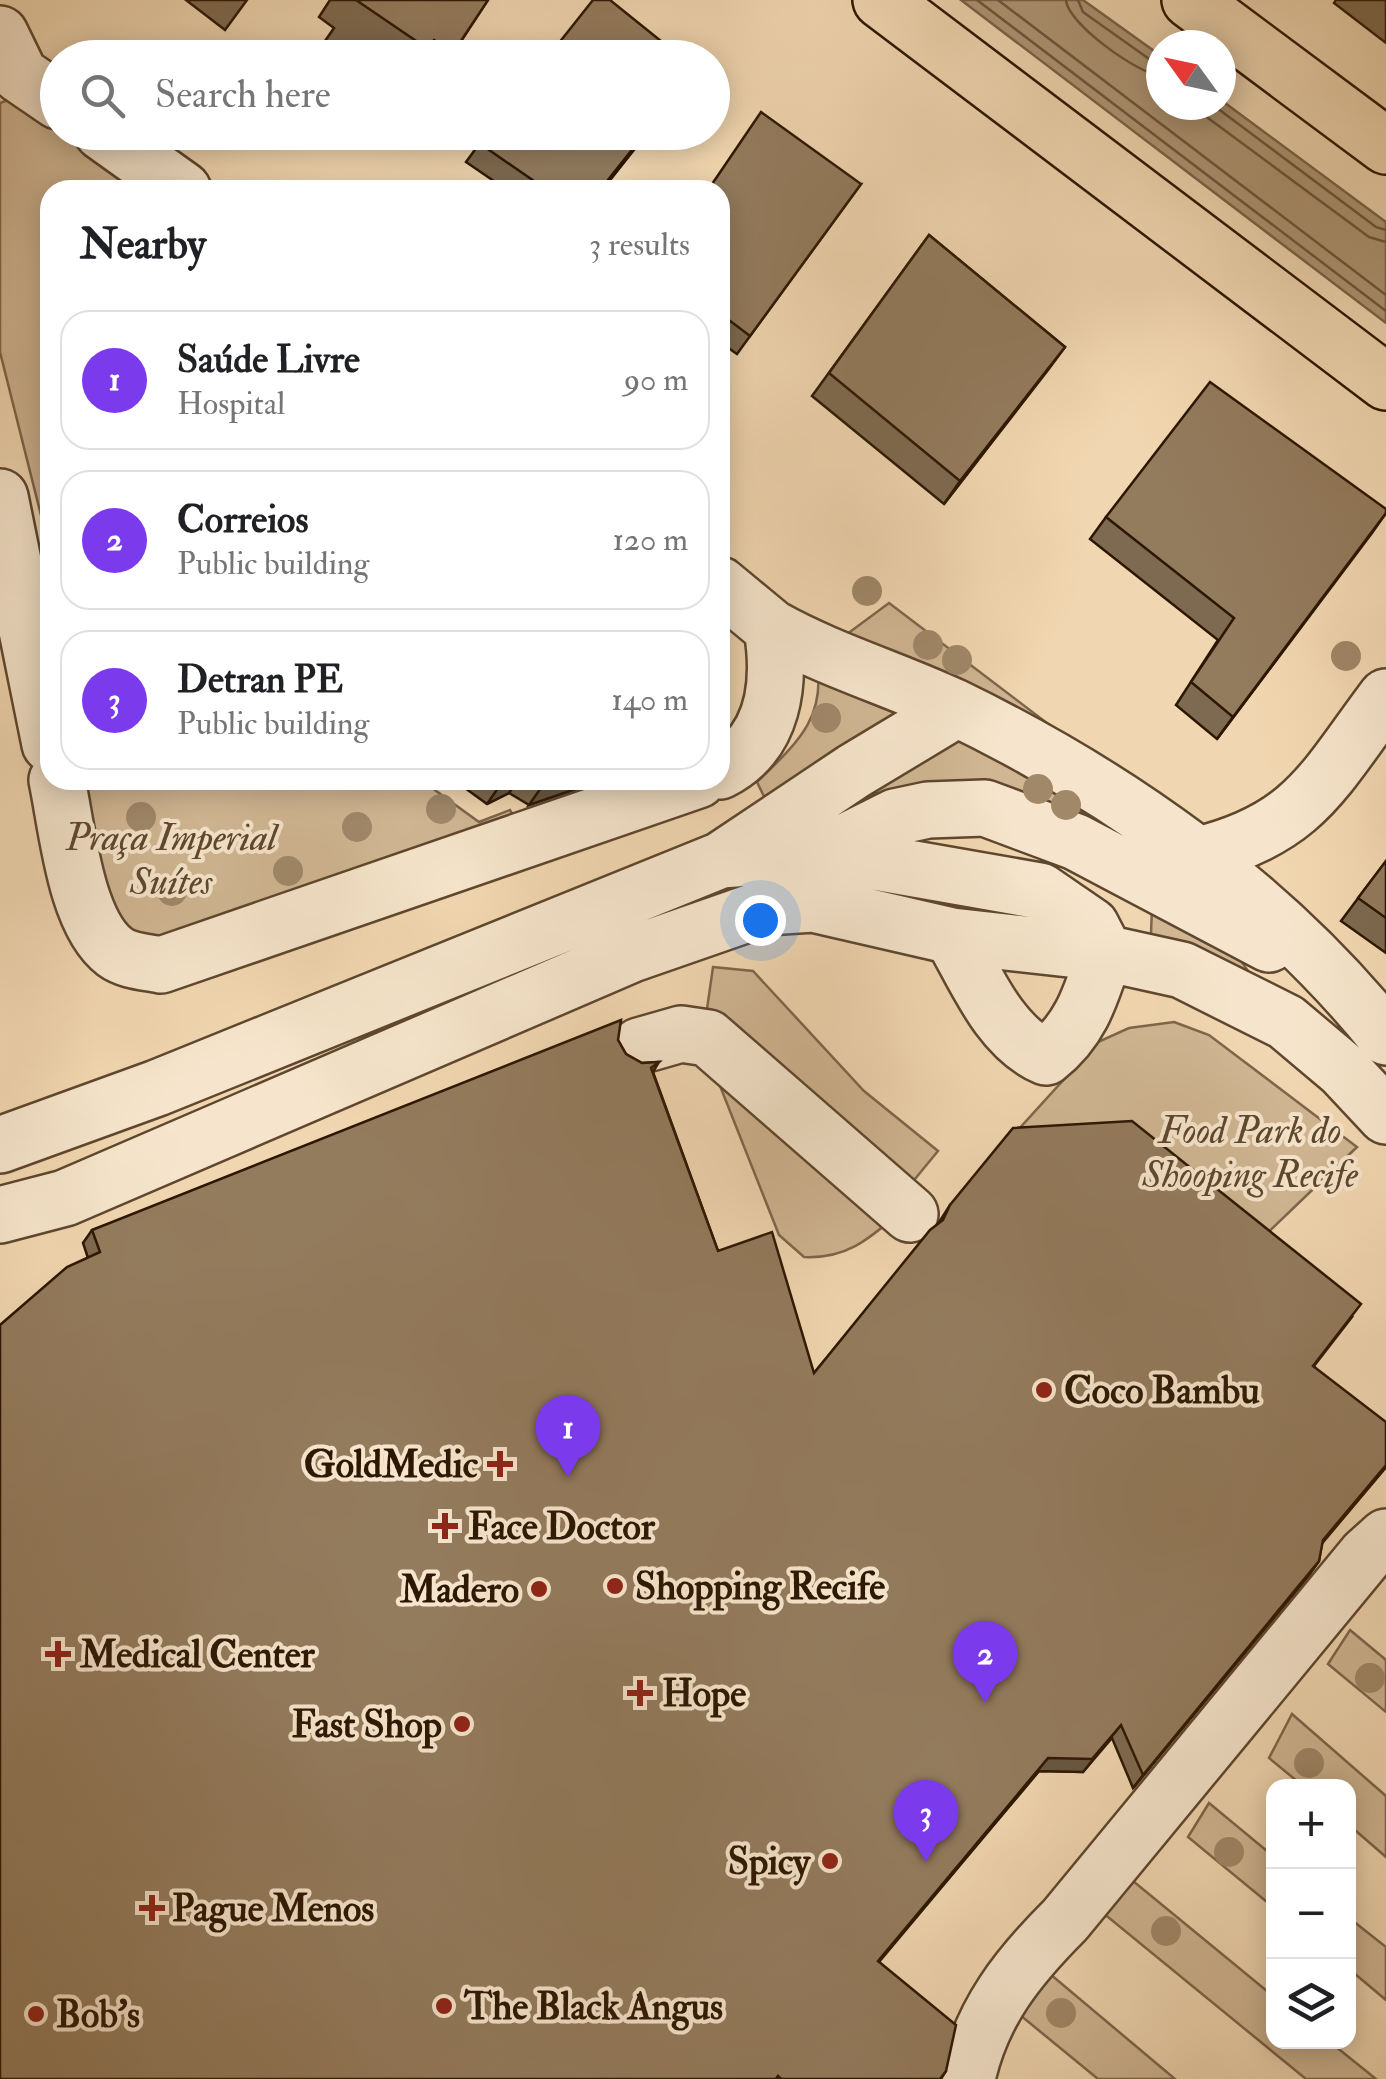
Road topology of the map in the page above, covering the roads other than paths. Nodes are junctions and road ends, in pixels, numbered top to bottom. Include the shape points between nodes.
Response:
1 (881, 0) edge
2 (1190, 0) edge
3 (1386, 146) edge
4 (127, 150) edge
5 (169, 180) edge
6 (1386, 382) edge
7 (0, 497) edge
8 (730, 593) edge
9 (772, 628) junction
10 (40, 695) edge
11 (1386, 697) edge
12 (958, 709) junction
13 (730, 763) edge
14 (59, 790) edge
15 (669, 790) edge
16 (928, 810) junction
17 (823, 853) junction
18 (1198, 854) junction
19 (721, 860) junction
20 (961, 880) junction
21 (952, 936) junction
22 (1105, 952) junction
23 (1352, 995) junction
24 (1386, 1037) edge
25 (639, 1046) dead end
26 (1386, 1116) edge
27 (0, 1145) edge
28 (893, 1199) dead end
29 (0, 1215) edge
30 (1386, 1538) edge
31 (966, 2079) edge

1 - 6 main road
2 - 3 main road
4 - 5 street
7 - 10 street
8 - 9 street
9 - 12 street
9 - 13 street via 775,698 759,740
11 - 18 street via 1304,806 1238,845
12 - 18 street
12 - 19 street
14 - 15 street via 85,905 99,935 117,954 161,965
16 - 17 street via 870,828
16 - 20 street
16 - 23 street via 985,808 1076,842
17 - 19 street
17 - 20 street
18 - 23 street via 1300,940
19 - 27 street
20 - 22 street via 1040,891 1091,926
21 - 22 street
21 - 22 street via 1024,1048 1046,1057 1083,1018
21 - 29 street via 812,904 767,907 606,964 64,1198
22 - 26 street via 1182,970 1286,1022
23 - 24 street
25 - 28 street via 681,1034 708,1038
30 - 31 street via 1027,1959 981,2027

